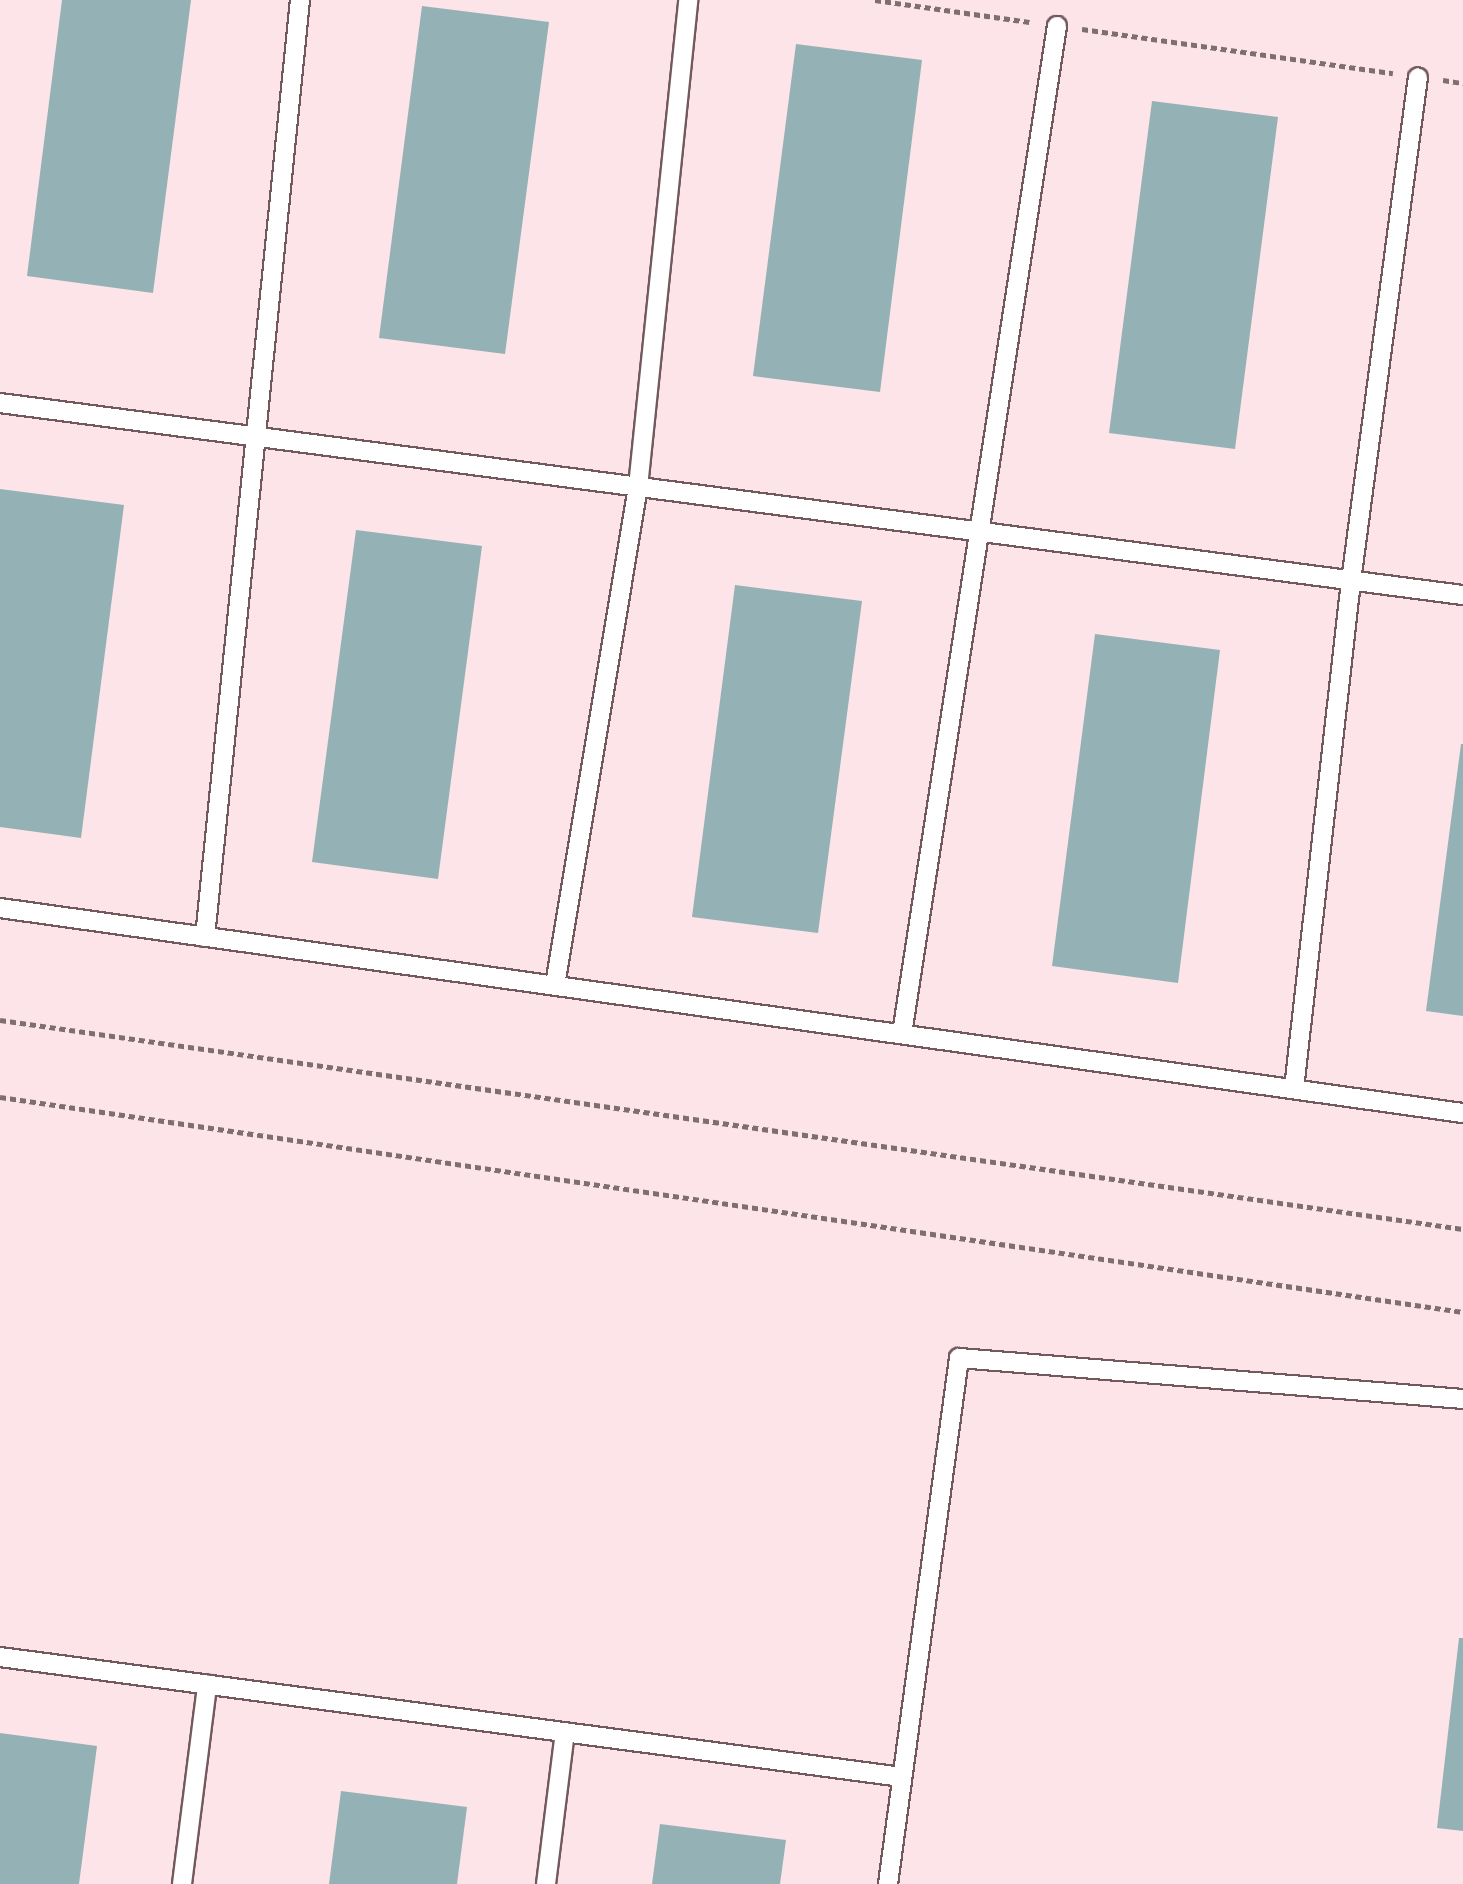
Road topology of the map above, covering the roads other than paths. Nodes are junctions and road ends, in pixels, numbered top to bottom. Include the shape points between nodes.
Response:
1 (300, 0) edge
2 (688, 0) edge
3 (1057, 26) road end
4 (1418, 77) road end
5 (0, 403) edge
6 (256, 437) junction
7 (638, 487) junction
8 (979, 532) junction
9 (1351, 581) junction
10 (1463, 595) edge
11 (0, 908) edge
12 (205, 937) junction
13 (555, 985) junction
14 (902, 1034) junction
15 (1294, 1089) junction
16 (1463, 1113) edge
17 (1463, 1399) edge
18 (0, 1657) edge
19 (207, 1685) junction
20 (565, 1732) junction
21 (902, 1777) junction
22 (182, 1884) edge
23 (546, 1884) edge
24 (888, 1884) edge

1 - 6 lane
2 - 7 lane
3 - 8 lane
4 - 9 lane
5 - 6 lane
6 - 7 lane
6 - 12 lane
7 - 8 lane
7 - 13 lane
8 - 9 lane
8 - 14 lane
9 - 10 lane
9 - 15 lane
11 - 12 lane
12 - 13 lane
13 - 14 lane
14 - 15 lane
15 - 16 lane
17 - 21 lane via 959,1358
18 - 19 lane
19 - 20 lane
19 - 22 lane
20 - 21 lane
20 - 23 lane
21 - 24 lane

